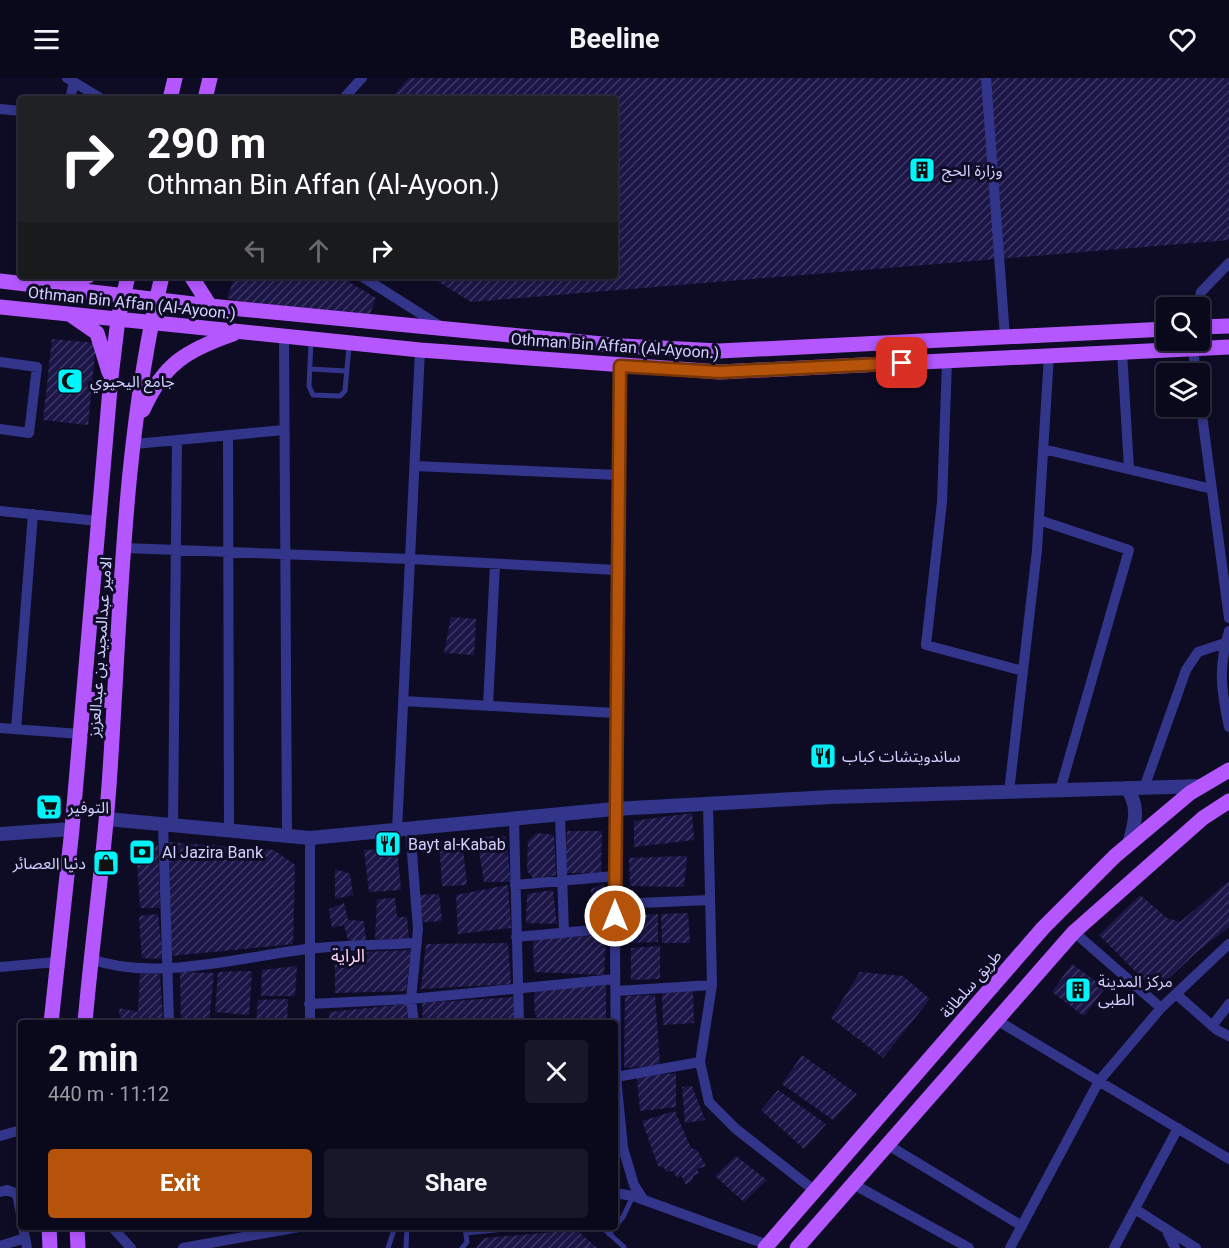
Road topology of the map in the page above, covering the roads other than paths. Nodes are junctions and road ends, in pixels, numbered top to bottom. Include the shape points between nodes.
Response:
1 (175, 78) edge
2 (210, 78) edge
3 (362, 78) edge
4 (986, 78) edge
5 (70, 80) edge
6 (70, 96) edge
7 (97, 96) edge
8 (171, 96) edge
9 (206, 96) edge
10 (346, 96) edge
11 (0, 109) edge
12 (18, 111) edge
13 (1229, 263) edge
14 (78, 279) edge
15 (127, 279) edge
16 (161, 279) edge
17 (193, 279) edge
18 (366, 279) edge
19 (0, 281) edge
20 (50, 288) junction
21 (123, 296) junction
22 (1200, 297) edge
23 (156, 300) junction
24 (210, 306) junction
25 (0, 307) edge
26 (69, 313) junction
27 (118, 319) junction
28 (150, 321) junction
29 (1229, 326) edge
30 (1210, 327) edge
31 (446, 329) junction
32 (1156, 330) edge
33 (238, 333) junction
34 (284, 337) junction
35 (1005, 337) junction
36 (311, 340) junction
37 (349, 343) junction
38 (1210, 345) edge
39 (1229, 347) edge
40 (1156, 348) edge
41 (420, 350) junction
42 (1122, 352) junction
43 (1049, 356) junction
44 (947, 361) junction
45 (0, 362) edge
46 (620, 366) junction
47 (310, 369) junction
48 (346, 371) junction
49 (111, 377) junction
50 (1202, 417) edge
51 (136, 427) junction
52 (0, 429) edge
53 (284, 430) junction
54 (228, 435) junction
55 (177, 440) junction
56 (135, 444) junction
57 (1043, 449) junction
58 (415, 466) junction
59 (1129, 469) junction
60 (618, 475) junction
61 (1212, 489) junction
62 (0, 511) edge
63 (33, 514) junction
64 (1039, 520) junction
65 (98, 521) junction
66 (124, 548) junction
67 (178, 550) junction
68 (227, 552) junction
69 (284, 554) junction
70 (410, 559) junction
71 (495, 564) junction
72 (617, 570) junction
73 (1229, 618) edge
74 (1229, 631) edge
75 (1225, 642) junction
76 (1023, 671) junction
77 (84, 699) junction
78 (114, 701) junction
79 (403, 701) junction
80 (488, 706) junction
81 (615, 713) junction
82 (1229, 727) edge
83 (0, 728) edge
84 (16, 729) junction
85 (80, 734) junction
86 (1229, 770) edge
87 (1203, 786) junction
88 (1127, 788) junction
89 (1144, 788) junction
90 (1060, 790) junction
91 (1009, 792) junction
92 (1229, 801) edge
93 (708, 804) junction
94 (614, 809) junction
95 (560, 814) junction
96 (106, 819) junction
97 (514, 819) junction
98 (168, 823) junction
99 (72, 829) junction
100 (404, 829) junction
101 (230, 830) junction
102 (0, 834) edge
103 (287, 836) junction
104 (310, 838) junction
105 (1129, 844) junction
106 (615, 876) junction
107 (562, 881) junction
108 (515, 885) junction
109 (710, 900) junction
110 (615, 904) junction
111 (615, 928) junction
112 (1074, 932) junction
113 (564, 933) junction
114 (516, 937) junction
115 (417, 943) junction
116 (1229, 944) edge
117 (310, 949) junction
118 (90, 959) junction
119 (56, 962) junction
120 (0, 967) edge
121 (167, 968) junction
122 (615, 979) junction
123 (711, 985) junction
124 (517, 989) junction
125 (616, 991) junction
126 (1176, 994) junction
127 (411, 999) junction
128 (309, 1004) junction
129 (1229, 1004) edge
130 (1161, 1008) junction
131 (51, 1020) edge
132 (85, 1020) edge
133 (169, 1020) edge
134 (310, 1020) edge
135 (414, 1020) edge
136 (519, 1020) edge
137 (615, 1020) edge
138 (998, 1021) junction
139 (1212, 1026) junction
140 (1229, 1036) edge
141 (700, 1062) junction
142 (618, 1077) edge
143 (1099, 1081) junction
144 (618, 1110) edge
145 (1178, 1128) junction
146 (18, 1131) edge
147 (0, 1135) edge
148 (888, 1145) junction
149 (1229, 1159) edge
150 (853, 1184) junction
151 (815, 1191) junction
152 (0, 1192) edge
153 (618, 1194) edge
154 (638, 1198) junction
155 (18, 1202) edge
156 (1135, 1209) junction
157 (618, 1224) edge
158 (1022, 1226) junction
159 (1166, 1229) junction
160 (49, 1230) edge
161 (77, 1230) edge
162 (115, 1230) edge
163 (282, 1230) edge
164 (393, 1230) edge
165 (407, 1230) edge
166 (465, 1230) edge
167 (605, 1230) edge
168 (612, 1230) edge
169 (609, 1234) junction
170 (25, 1238) edge
171 (0, 1246) edge
172 (766, 1246) edge
173 (624, 1247) edge
174 (50, 1248) edge
175 (78, 1248) edge
176 (131, 1248) edge
177 (183, 1248) edge
178 (388, 1248) edge
179 (406, 1248) edge
180 (462, 1248) edge
181 (797, 1248) edge
182 (969, 1248) edge
183 (1010, 1248) edge
184 (1114, 1248) edge
185 (1175, 1248) edge
186 (1196, 1248) edge

1 - 8 main road
2 - 9 main road
3 - 10 street
4 - 35 street
5 - 6 street
5 - 7 street
11 - 12 street
13 - 22 street
14 - 20 main road
15 - 21 main road, الامير عبدالمجيد بن عبدالعزيز
16 - 23 main road, الامير عبدالمجيد بن عبدالعزيز
17 - 24 main road
18 - 31 street
19 - 20 main road, Othman Bin Affan (Al-Ayoon.)
20 - 21 main road, Othman Bin Affan (Al-Ayoon.)
21 - 23 main road, Othman Bin Affan (Al-Ayoon.)
21 - 27 main road, الامير عبدالمجيد بن عبدالعزيز
23 - 24 main road, Othman Bin Affan (Al-Ayoon.)
23 - 28 main road, الامير عبدالمجيد بن عبدالعزيز
24 - 31 main road, Othman Bin Affan (Al-Ayoon.)
25 - 26 main road, Othman Bin Affan (Al-Ayoon.)
26 - 27 main road, Othman Bin Affan (Al-Ayoon.)
26 - 49 main road via 97,333
27 - 28 main road, Othman Bin Affan (Al-Ayoon.)
27 - 49 main road, الامير عبدالمجيد بن عبدالعزيز
28 - 33 main road, Othman Bin Affan (Al-Ayoon.)
28 - 51 main road, الامير عبدالمجيد بن عبدالعزيز
29 - 30 main road
31 - 35 main road, Othman Bin Affan (Al-Ayoon.) via 719,351
32 - 35 main road, Othman Bin Affan (Al-Ayoon.)
33 - 34 main road, Othman Bin Affan (Al-Ayoon.)
33 - 51 main road via 207,343 176,360 151,392
34 - 36 main road, Othman Bin Affan (Al-Ayoon.)
34 - 53 street
36 - 37 main road, Othman Bin Affan (Al-Ayoon.)
36 - 47 lane
37 - 41 main road, Othman Bin Affan (Al-Ayoon.)
37 - 48 lane
38 - 39 main road, Othman Bin Affan (Al-Ayoon.)
40 - 42 main road, Othman Bin Affan (Al-Ayoon.)
41 - 46 main road, Othman Bin Affan (Al-Ayoon.)
41 - 58 street
42 - 43 main road, Othman Bin Affan (Al-Ayoon.)
42 - 59 street
43 - 44 main road, Othman Bin Affan (Al-Ayoon.)
43 - 57 street
44 - 46 main road, Othman Bin Affan (Al-Ayoon.) via 720,372
44 - 76 street via 942,502 926,645
45 - 52 street via 38,367 29,433
46 - 60 street
47 - 48 lane
47 - 48 lane via 310,392 331,396 340,396 345,391
49 - 65 main road, الامير عبدالمجيد بن عبدالعزيز
50 - 61 street
51 - 56 main road, الامير عبدالمجيد بن عبدالعزيز
53 - 54 street
53 - 69 street
54 - 55 street
54 - 68 street
55 - 56 street
55 - 67 street
56 - 66 main road, الامير عبدالمجيد بن عبدالعزيز
57 - 59 street
57 - 64 street
58 - 60 street
58 - 70 street
59 - 61 street
60 - 72 street
61 - 73 street
62 - 63 street
63 - 65 street
63 - 84 street
64 - 76 street
64 - 90 street via 1129,550
65 - 77 main road, الامير عبدالمجيد بن عبدالعزيز
66 - 67 street
66 - 78 main road, الامير عبدالمجيد بن عبدالعزيز
67 - 68 street
67 - 98 street
68 - 69 street
68 - 101 street
69 - 70 street
69 - 103 street
70 - 71 street
70 - 79 street
71 - 72 street
71 - 80 street
72 - 81 street
74 - 75 street
75 - 82 street via 1221,658
75 - 89 street via 1198,652 1186,670
76 - 91 street
77 - 78 main road
77 - 85 main road, الامير عبدالمجيد بن عبدالعزيز
78 - 96 main road, الامير عبدالمجيد بن عبدالعزيز
79 - 80 street
79 - 100 street
80 - 81 street
81 - 94 street
83 - 84 street
84 - 85 street
85 - 99 main road, الامير عبدالمجيد بن عبدالعزيز
86 - 87 main road, طريق سلطانة
87 - 89 street
87 - 105 main road, طريق سلطانة
88 - 89 street
88 - 90 street
88 - 105 street via 1137,811
90 - 91 street
91 - 93 street
92 - 112 main road via 1203,818
93 - 94 street
93 - 109 street
94 - 95 street
94 - 106 street
95 - 97 street
95 - 107 street
96 - 98 street
96 - 118 main road, الامير عبدالمجيد بن عبدالعزيز
97 - 100 street
97 - 108 street
98 - 101 street
98 - 121 street
99 - 102 street
99 - 119 main road, الامير عبدالمجيد بن عبدالعزيز
100 - 104 street
100 - 115 street
101 - 103 street
103 - 104 street
104 - 117 street
105 - 151 main road, طريق سلطانة via 1043,928
106 - 107 street
106 - 110 street
107 - 108 street
107 - 113 street
108 - 114 street
109 - 110 street
109 - 123 street
110 - 111 street
111 - 113 street
111 - 122 street
112 - 130 street
112 - 138 main road
113 - 114 street
114 - 124 street
115 - 117 street
115 - 127 street
116 - 126 street
117 - 121 street
117 - 128 street
118 - 121 street via 111,966
118 - 132 main road, الامير عبدالمجيد بن عبدالعزيز
119 - 120 street
119 - 131 main road, الامير عبدالمجيد بن عبدالعزيز
121 - 133 street
122 - 124 street
122 - 125 street
123 - 125 street
123 - 141 street
124 - 127 street
124 - 136 street
125 - 137 street
126 - 130 street
126 - 139 street
127 - 128 street
127 - 135 street
128 - 134 street
129 - 139 street
130 - 143 street
138 - 143 street
138 - 148 main road
139 - 140 street
141 - 142 street
141 - 151 street via 709,1102 736,1129
143 - 145 street
143 - 158 street
144 - 154 street via 622,1148
145 - 149 street
145 - 156 street
146 - 147 street
148 - 150 main road
148 - 158 street
150 - 181 main road
150 - 182 street
151 - 172 main road, طريق سلطانة
152 - 155 street via 16,1194
153 - 154 street
154 - 157 lane
154 - 172 street
156 - 159 street
156 - 184 street
158 - 183 street
159 - 185 street
159 - 186 street
160 - 174 main road
161 - 175 main road
162 - 176 street
163 - 177 street
164 - 178 lane
165 - 179 lane
166 - 180 lane via 467,1242
167 - 169 lane
168 - 169 lane
169 - 173 lane
170 - 171 street

